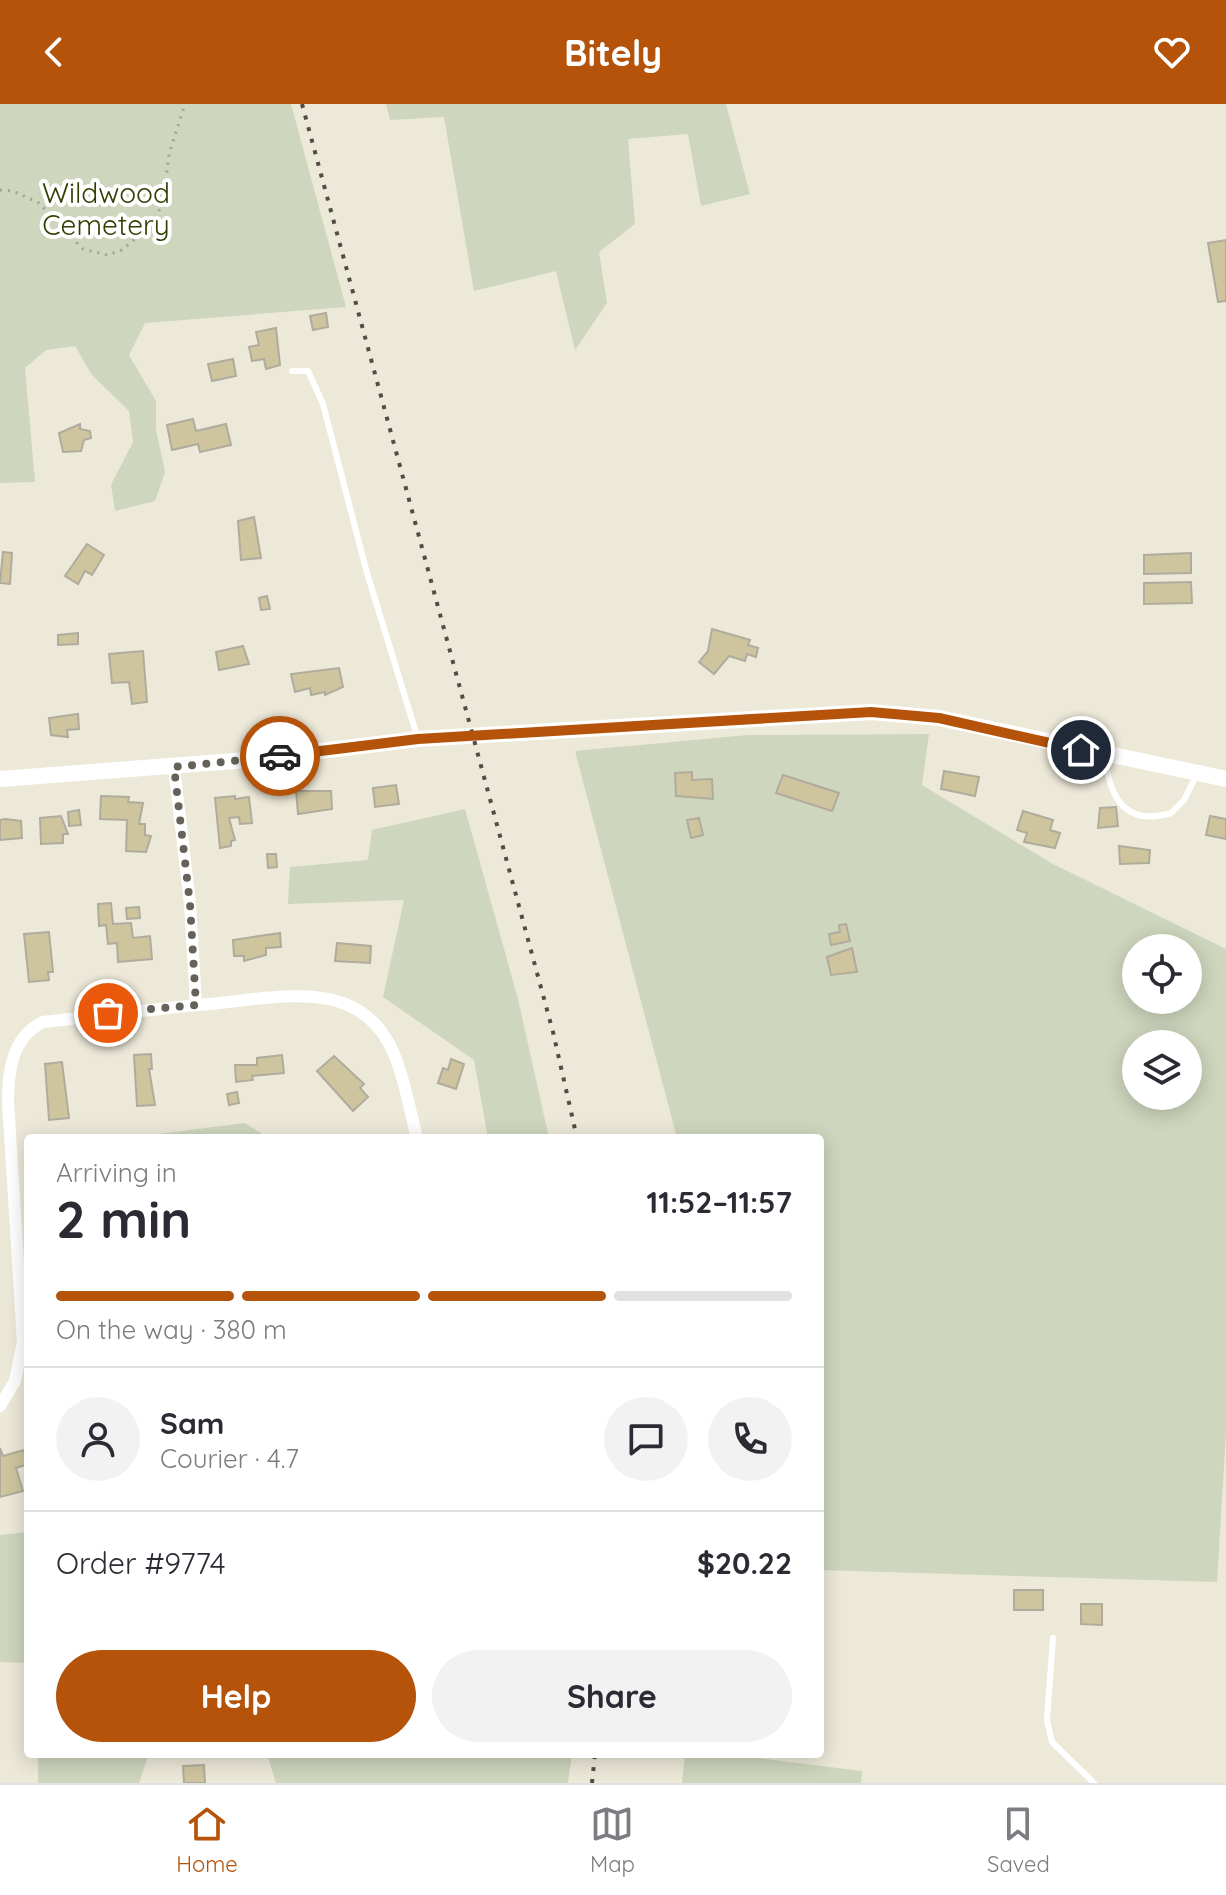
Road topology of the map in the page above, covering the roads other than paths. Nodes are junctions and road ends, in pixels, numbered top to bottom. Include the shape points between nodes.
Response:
1 (292, 371) dead end
2 (418, 739) junction
3 (1104, 755) junction
4 (174, 767) junction
5 (1197, 775) junction
6 (0, 779) edge
7 (1226, 779) edge
8 (196, 1005) junction
9 (416, 1134) edge
10 (0, 1406) edge
11 (1053, 1638) dead end
12 (1094, 1783) edge

1 - 2 lane via 308,371 323,404
2 - 3 main road via 871,712 939,718
2 - 4 main road
3 - 5 main road
3 - 5 lane via 1115,798 1142,816 1171,813
4 - 6 main road
4 - 8 street
5 - 7 main road
8 - 9 street via 313,997 355,1005 379,1028 395,1056
8 - 10 street via 43,1022 15,1052 8,1102 23,1342 12,1390
11 - 12 lane via 1047,1720 1052,1742

